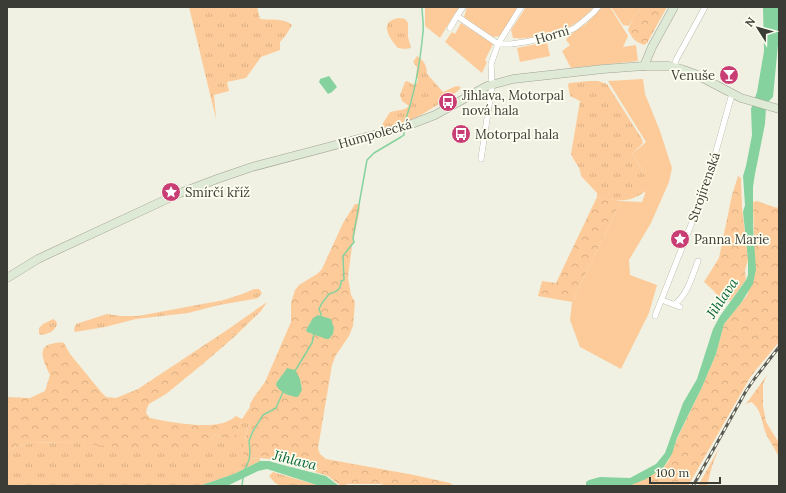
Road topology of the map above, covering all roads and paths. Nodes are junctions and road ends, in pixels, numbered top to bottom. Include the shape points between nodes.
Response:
1 (464, 7) edge
2 (521, 7) edge
3 (598, 7) edge
4 (674, 7) edge
5 (705, 7) edge
6 (458, 16) junction
7 (450, 28) dead end
8 (498, 44) junction
9 (644, 66) junction
10 (674, 67) junction
11 (492, 85) junction
12 (732, 94) junction
13 (778, 109) edge
14 (481, 159) dead end
15 (698, 261) dead end
16 (7, 278) edge
17 (662, 300) junction
18 (656, 316) dead end

1 - 6 street
2 - 8 street
3 - 8 street, Horní via 575,28 559,35
4 - 9 main road
5 - 10 street
6 - 7 street
6 - 8 street
8 - 11 street via 491,64
9 - 10 main road, Humpolecká
9 - 11 main road, Humpolecká via 524,78
10 - 12 main road, Humpolecká via 695,74
11 - 14 street
11 - 16 main road, Humpolecká via 435,115 404,127 252,167 180,193 54,251
12 - 13 main road, Humpolecká
12 - 17 street, Strojírenská via 706,187
15 - 17 street via 678,306
17 - 18 street, Strojírenská

